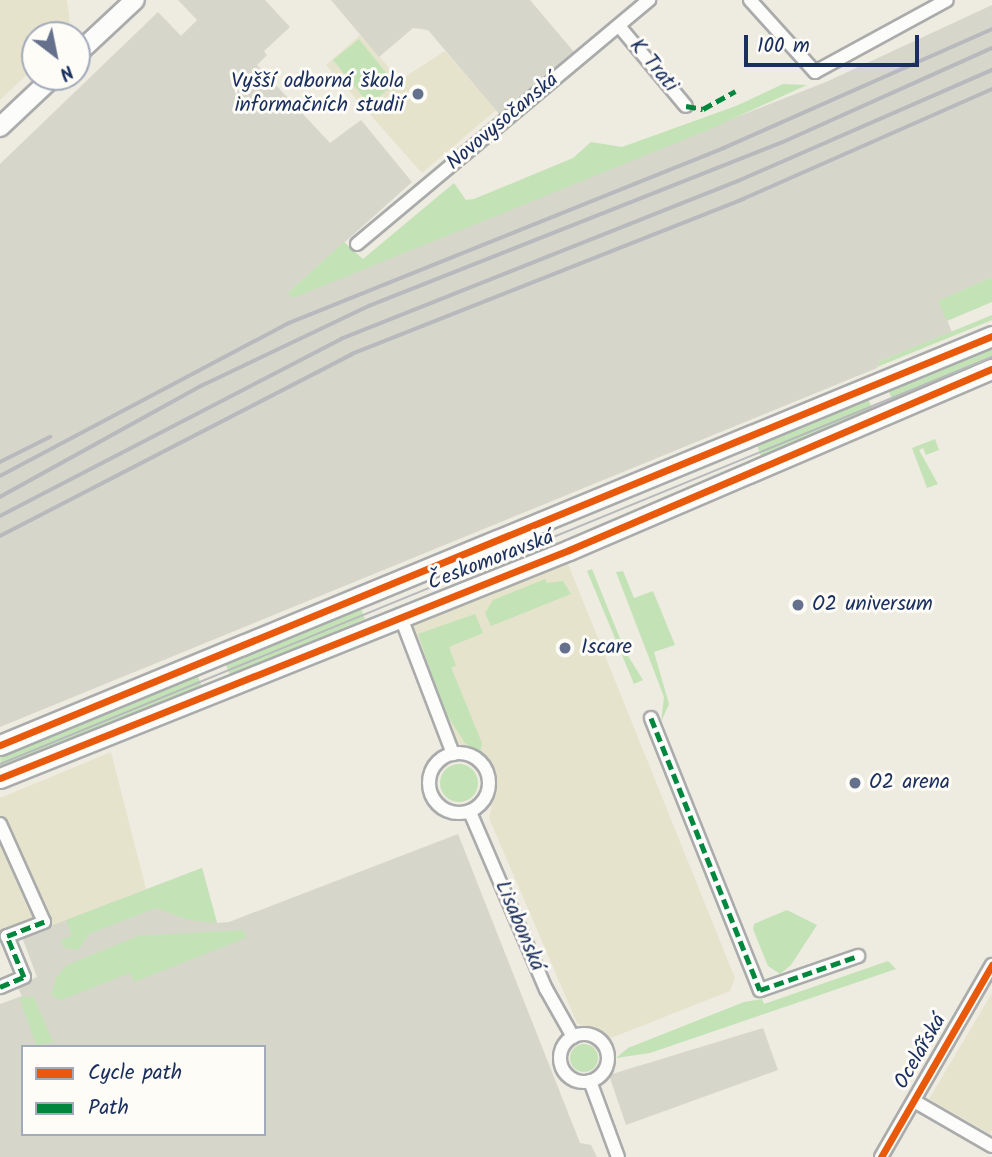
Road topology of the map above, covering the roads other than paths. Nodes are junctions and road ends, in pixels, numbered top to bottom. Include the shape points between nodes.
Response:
1 (135, 0) edge
2 (649, 0) edge
3 (750, 0) edge
4 (947, 0) edge
5 (619, 26) junction
6 (91, 41) edge
7 (38, 91) edge
8 (686, 106) dead end
9 (0, 127) edge
10 (357, 244) dead end
11 (992, 336) edge
12 (992, 369) edge
13 (400, 615) junction
14 (651, 719) dead end
15 (0, 744) edge
16 (453, 754) junction
17 (0, 778) edge
18 (470, 812) junction
19 (0, 824) edge
20 (858, 956) dead end
21 (992, 965) edge
22 (0, 987) edge
23 (573, 1037) junction
24 (590, 1081) junction
25 (914, 1101) junction
26 (992, 1146) edge
27 (618, 1157) edge
28 (881, 1157) edge

1 - 6 main road
2 - 5 street, Novovysočanská
3 - 4 street via 815,72
5 - 8 street, K Trati
5 - 10 street, Novovysočanská
7 - 9 main road
11 - 15 main road, Českomoravská
12 - 13 main road, Českomoravská via 569,550
13 - 16 street
13 - 17 main road, Českomoravská
14 - 20 street via 760,990
16 - 18 street via 478,759 488,773 489,792
16 - 18 street via 437,763 430,789 444,810
18 - 23 street, Lisabonská via 546,989
19 - 22 street via 44,922 7,936 24,977
21 - 25 street, Ocelářská
23 - 24 street via 561,1053 562,1066 576,1081
23 - 24 street via 594,1036 607,1052 605,1070
24 - 27 street
25 - 26 street
25 - 28 street, Ocelářská

